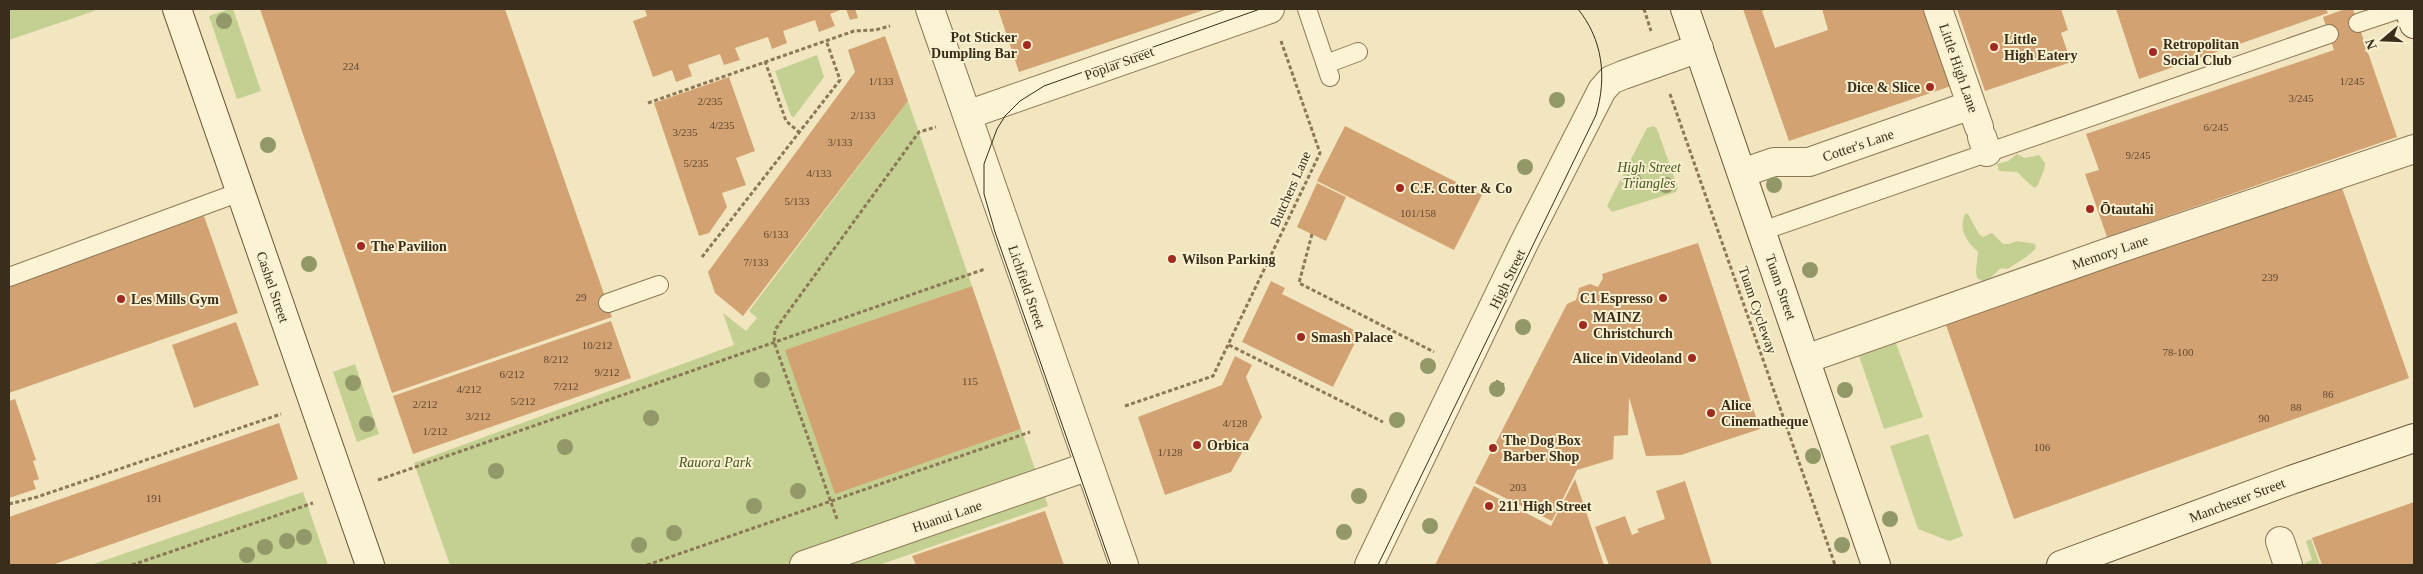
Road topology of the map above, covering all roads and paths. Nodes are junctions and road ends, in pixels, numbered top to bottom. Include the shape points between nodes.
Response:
1 (177, 9) edge
2 (930, 9) edge
3 (1270, 9) edge
4 (1307, 9) edge
5 (1685, 9) edge
6 (1938, 9) edge
7 (2400, 9) edge
8 (2409, 9) edge
9 (2358, 23) dead end
10 (2414, 24) edge
11 (890, 26) dead end
12 (2329, 34) dead end
13 (1280, 36) dead end
14 (826, 40) junction
15 (1698, 48) junction
16 (1358, 52) dead end
17 (765, 61) junction
18 (1658, 62) junction
19 (648, 102) dead end
20 (967, 115) junction
21 (934, 127) dead end
22 (1980, 130) junction
23 (799, 132) junction
24 (2414, 149) edge
25 (1742, 173) junction
26 (240, 192) junction
27 (1762, 231) junction
28 (1312, 234) dead end
29 (702, 257) dead end
30 (1017, 257) junction
31 (9, 277) edge
32 (658, 286) dead end
33 (608, 303) dead end
34 (774, 342) junction
35 (1229, 345) junction
36 (1806, 359) junction
37 (1464, 367) junction
38 (1504, 385) dead end
39 (1125, 406) dead end
40 (285, 413) dead end
41 (1383, 422) dead end
42 (1030, 432) dead end
43 (2414, 438) edge
44 (1089, 466) junction
45 (370, 483) dead end
46 (830, 501) junction
47 (316, 502) dead end
48 (9, 504) edge
49 (847, 550) junction
50 (132, 565) edge
51 (370, 565) edge
52 (647, 565) edge
53 (804, 565) edge
54 (1124, 565) edge
55 (1369, 565) edge
56 (1835, 565) edge
57 (1876, 565) edge
58 (2061, 565) edge

1 - 26 street, Cashel Street
2 - 20 street, Lichfield Street
3 - 20 street, Poplar Street
4 - 16 lane via 1328,70
5 - 15 street, Tuam Street
6 - 22 street, Little High Lane
7 - 9 lane
8 - 10 street
11 - 14 path via 854,31
12 - 22 lane
13 - 35 path, Butchers Lane via 1320,153
14 - 17 path
14 - 23 path via 840,80
15 - 18 street, High Street
15 - 25 street, Tuam Street
17 - 19 path
17 - 23 path via 786,121
18 - 37 street, High Street via 1611,80 1602,90
18 - 56 path, Tuam Cycleway
20 - 30 street, Lichfield Street
21 - 34 path via 919,132 776,330
22 - 25 street, Cotter's Lane via 1809,162 1774,162
22 - 27 lane
23 - 29 path
24 - 36 street, Memory Lane
25 - 27 street, Tuam Street
26 - 31 lane
26 - 51 street, Cashel Street
27 - 36 street, Tuam Street
28 - 37 path via 1299,283
30 - 34 path
30 - 44 street, Lichfield Street
32 - 33 lane
34 - 45 path
34 - 46 path
35 - 39 path, Butchers Lane via 1213,376
35 - 41 path
36 - 57 street, Tuam Street
37 - 38 path
37 - 55 street, High Street
40 - 48 path
42 - 46 path
43 - 58 street, Manchester Street
44 - 49 street, Huanui Lane
44 - 54 street, Lichfield Street
46 - 49 path
46 - 52 path
47 - 50 path
49 - 53 street, Huanui Lane

